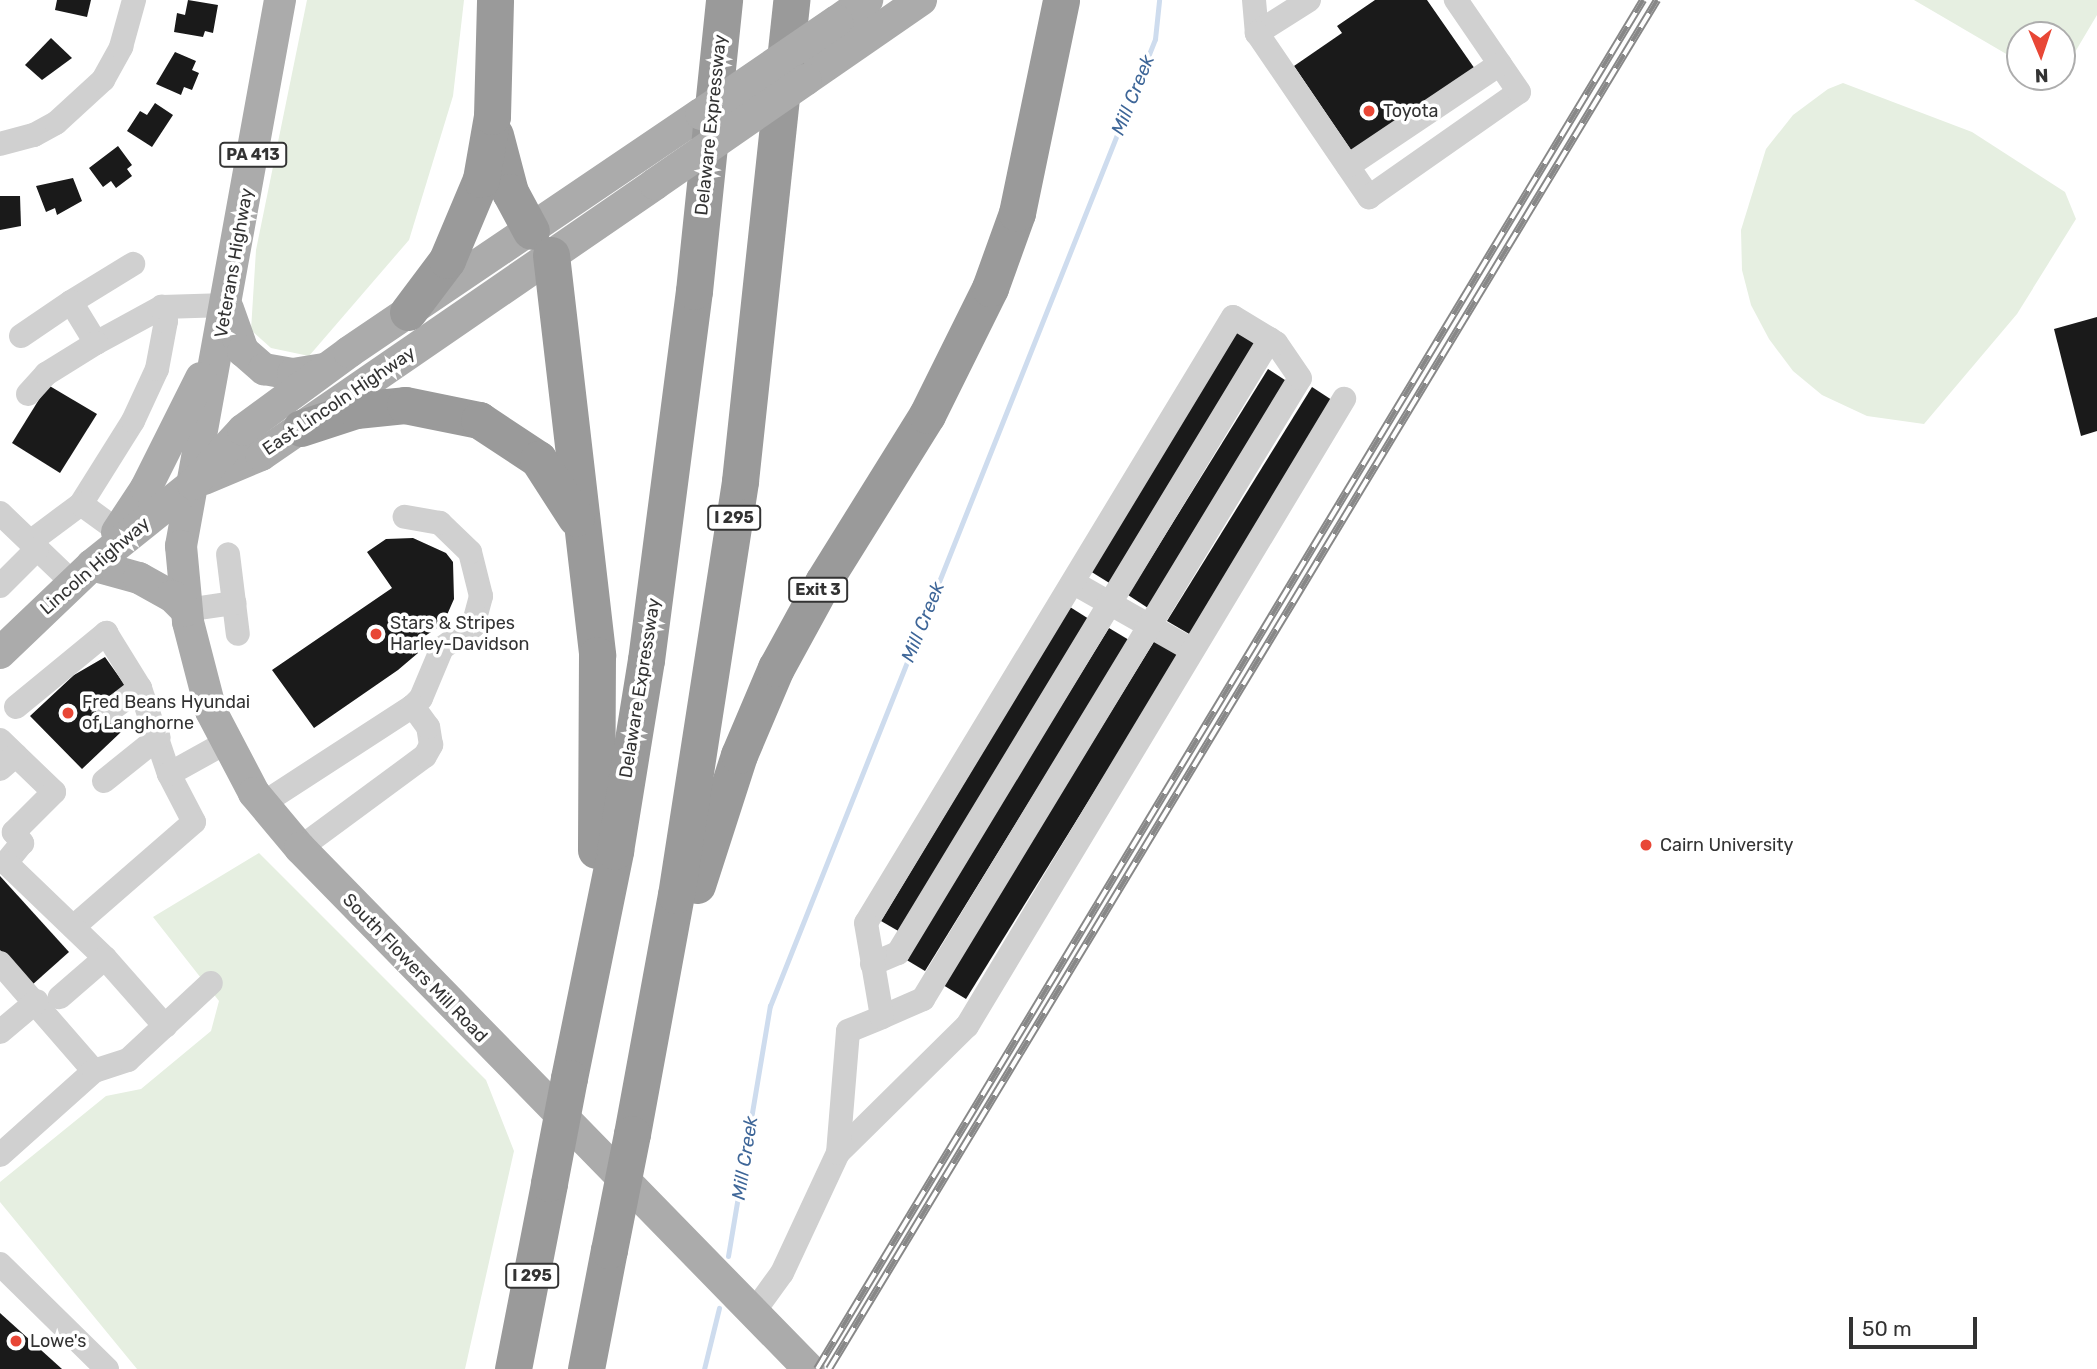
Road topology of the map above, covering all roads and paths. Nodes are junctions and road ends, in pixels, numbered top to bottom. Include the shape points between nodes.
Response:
1 (134, 0) edge
2 (280, 0) edge
3 (495, 0) edge
4 (724, 0) edge
5 (790, 0) edge
6 (867, 0) edge
7 (922, 0) edge
8 (1034, 0) edge
9 (1061, 0) edge
10 (1254, 0) edge
11 (1309, 0) edge
12 (1456, 0) edge
13 (1257, 33) junction
14 (1500, 64) junction
15 (1044, 70) junction
16 (492, 116) junction
17 (0, 144) edge
18 (1348, 166) junction
19 (541, 243) junction
20 (132, 264) dead end
21 (71, 302) junction
22 (227, 304) junction
23 (162, 307) junction
24 (408, 312) junction
25 (221, 336) junction
26 (21, 337) dead end
27 (1269, 340) junction
28 (96, 343) junction
29 (324, 369) junction
30 (28, 394) dead end
31 (1344, 399) dead end
32 (301, 428) junction
33 (193, 484) junction
34 (81, 504) junction
35 (0, 513) edge
36 (405, 517) dead end
37 (118, 531) junction
38 (586, 544) junction
39 (33, 545) junction
40 (228, 554) dead end
41 (82, 574) junction
42 (1074, 583) junction
43 (0, 586) edge
44 (234, 603) junction
45 (1111, 603) junction
46 (186, 610) junction
47 (1149, 624) junction
48 (238, 634) dead end
49 (1192, 650) junction
50 (0, 652) edge
51 (140, 688) junction
52 (413, 705) junction
53 (16, 707) dead end
54 (108, 712) dead end
55 (159, 737) junction
56 (225, 743) junction
57 (5, 755) edge
58 (169, 774) junction
59 (104, 781) dead end
60 (262, 804) junction
61 (300, 848) junction
62 (3, 860) edge
63 (73, 927) junction
64 (592, 953) junction
65 (105, 958) junction
66 (0, 963) edge
67 (872, 964) junction
68 (211, 983) dead end
69 (48, 999) junction
70 (882, 1017) junction
71 (165, 1026) junction
72 (0, 1032) edge
73 (651, 1033) junction
74 (94, 1071) junction
75 (838, 1153) junction
76 (0, 1155) edge
77 (0, 1264) edge
78 (753, 1313) junction
79 (107, 1369) edge
80 (513, 1369) edge
81 (586, 1369) edge
82 (809, 1369) edge

1 - 17 street via 121,47 103,80 55,123 34,135
2 - 22 main road, Veterans Highway / PA 413
3 - 16 highway
4 - 64 highway, Delaware Expressway / I 295 via 675,454 617,837
5 - 73 highway, I 295 via 740,481
6 - 19 main road, East Lincoln Highway, bridge via 659,144
7 - 19 main road, East Lincoln Highway, bridge via 655,184
8 - 15 highway
9 - 15 highway
10 - 13 street
11 - 13 street
12 - 14 street
13 - 18 street
14 - 18 street
14 - 18 street via 1519,92 1369,197
15 - 73 highway, Exit 3 via 1017,213 990,288 927,415 804,614 757,709
16 - 19 highway via 503,174
16 - 24 highway via 481,179 461,234
19 - 24 main road, East Lincoln Highway
19 - 32 main road, East Lincoln Highway
19 - 38 highway
20 - 21 street
21 - 26 street
21 - 28 street
22 - 23 street
22 - 25 main road, Veterans Highway / PA 413
22 - 29 main road, PA 413 via 235,338 264,369 293,374
23 - 28 street
23 - 34 street via 166,321 157,369 133,421
24 - 29 main road, East Lincoln Highway
25 - 33 main road, Veterans Highway / PA 413
25 - 37 main road via 166,452
27 - 42 street via 1233,317
27 - 45 street
27 - 47 street via 1300,377
28 - 30 street via 46,374
29 - 33 main road, East Lincoln Highway via 243,430
31 - 49 street
32 - 33 main road, East Lincoln Highway via 261,455
32 - 38 highway via 382,407 432,408 480,419 538,459 564,494
33 - 41 main road, Lincoln Highway
33 - 46 main road, South Flowers Mill Road via 181,545
34 - 37 street
34 - 39 street
35 - 39 street
36 - 52 street via 440,523 463,541 477,565 481,596 473,626 442,648 421,698
37 - 41 main road
38 - 64 highway via 599,704
39 - 41 street
39 - 43 street
40 - 44 street
41 - 46 main road via 139,579 172,596
41 - 50 main road, Lincoln Highway
42 - 45 street
42 - 67 street via 866,923
44 - 46 street
44 - 48 street
45 - 47 street
45 - 67 street via 898,953
46 - 56 main road, South Flowers Mill Road via 202,681
47 - 49 street
47 - 70 street via 923,999
49 - 75 street via 967,1026
51 - 53 street via 106,633
51 - 54 street
51 - 55 street
52 - 60 street
52 - 61 street via 428,727 431,745 425,756
55 - 58 street
55 - 59 street
56 - 58 street
56 - 60 main road, South Flowers Mill Road
57 - 62 street via 54,792 14,832 22,843
58 - 63 street via 194,822
60 - 61 main road, South Flowers Mill Road
61 - 78 main road, South Flowers Mill Road
62 - 63 street
63 - 65 street
64 - 80 highway, Delaware Expressway / I 295, bridge
65 - 69 street
65 - 71 street
66 - 69 street
67 - 70 street
68 - 71 street
69 - 72 street
69 - 74 street
70 - 75 street via 848,1031
71 - 74 street via 128,1060
73 - 81 highway, I 295, bridge
74 - 76 street
75 - 78 street via 782,1273
77 - 79 street
78 - 82 main road, South Flowers Mill Road

